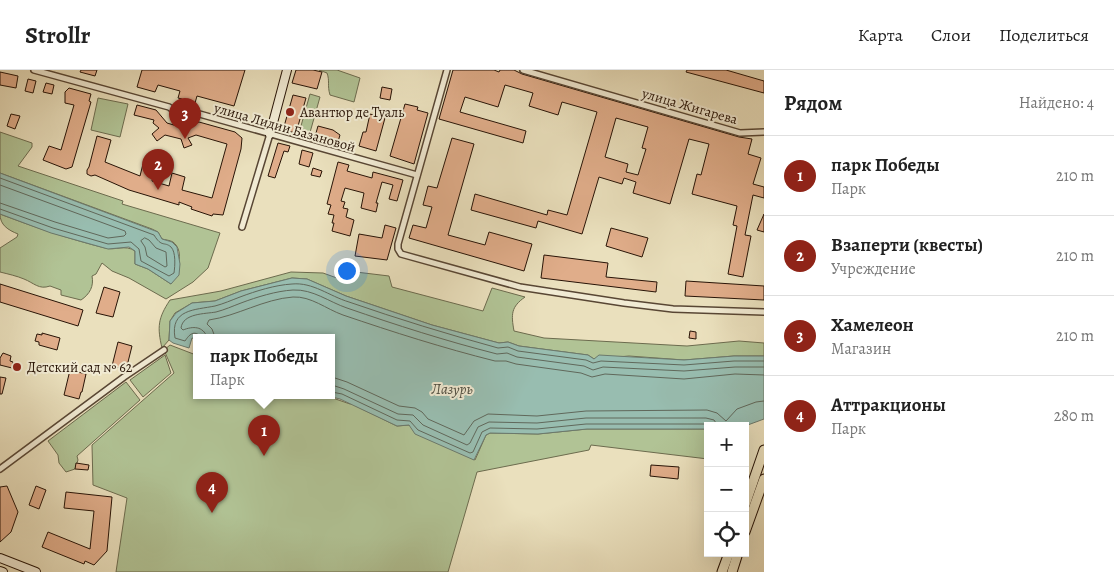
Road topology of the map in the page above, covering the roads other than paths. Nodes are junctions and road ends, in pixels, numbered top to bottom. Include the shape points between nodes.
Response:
1 (34, 70) edge
2 (287, 70) edge
3 (447, 70) edge
4 (523, 70) edge
5 (764, 132) edge
6 (270, 134) junction
7 (417, 175) junction
8 (242, 227) dead end
9 (764, 312) edge
10 (164, 350) dead end
11 (763, 454) edge
12 (0, 469) edge
13 (764, 479) edge
14 (749, 494) edge
15 (749, 521) edge
16 (728, 557) edge
17 (737, 557) edge
18 (0, 558) edge
19 (32, 572) edge
20 (722, 572) edge
21 (732, 572) edge

1 - 6 street, улица Лидии Базановой via 169,107 177,114 187,116 196,113
2 - 6 street
3 - 7 street
4 - 5 street, улица Жигарева via 740,133
6 - 7 street, улица Лидии Базановой
6 - 8 street
7 - 9 street via 398,244 403,255 520,288 673,308
10 - 12 street
11 - 14 main road
13 - 15 main road
16 - 20 main road
17 - 21 main road
18 - 19 street

